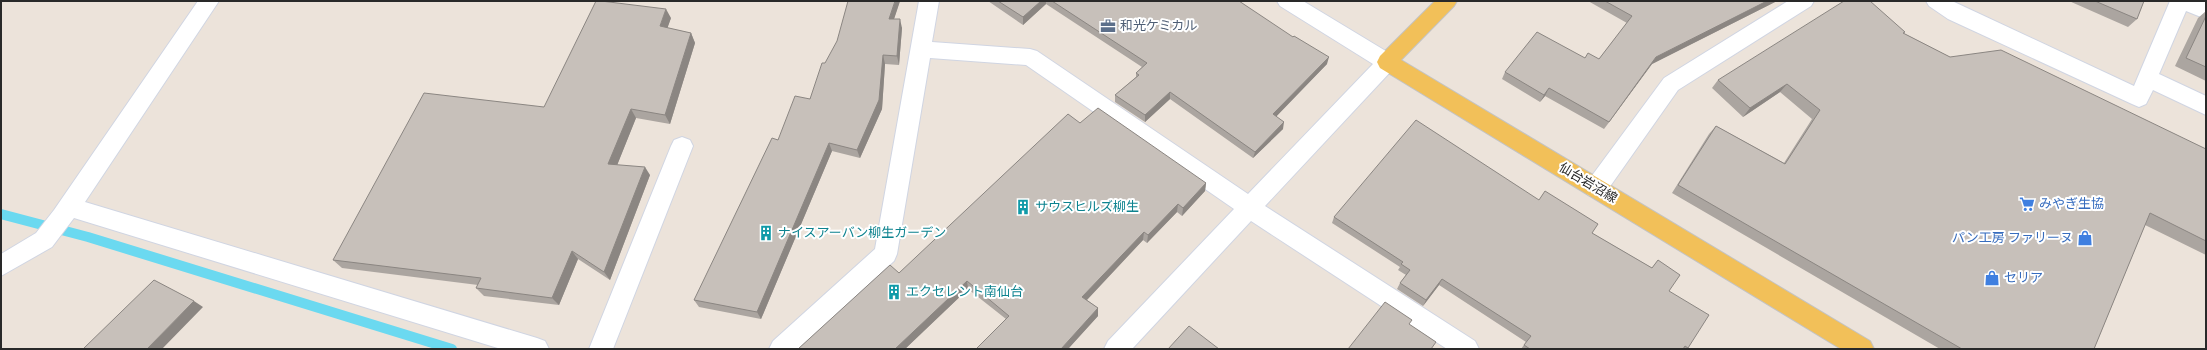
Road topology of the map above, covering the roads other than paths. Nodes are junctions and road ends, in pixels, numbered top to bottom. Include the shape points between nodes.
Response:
1 (209, 1) edge
2 (929, 1) edge
3 (1287, 1) edge
4 (1447, 1) edge
5 (1804, 1) edge
6 (1936, 1) edge
7 (2182, 1) edge
8 (2206, 11) edge
9 (921, 50) junction
10 (1387, 62) junction
11 (2147, 78) junction
12 (2206, 106) edge
13 (682, 146) dead end
14 (1596, 188) junction
15 (1250, 208) junction
16 (66, 212) junction
17 (1, 266) edge
18 (1460, 347) edge
19 (537, 349) edge
20 (602, 349) edge
21 (781, 349) edge
22 (1116, 349) edge
23 (1862, 349) edge

1 - 16 street
2 - 9 street
3 - 10 street
4 - 10 main road
5 - 14 street via 1671,84
6 - 11 street via 1955,13 2139,98
7 - 8 street
7 - 11 street
9 - 15 street via 1030,58
9 - 21 street via 886,254
10 - 14 main road, 仙台岩沼線
10 - 15 street
11 - 12 street
13 - 20 street
14 - 23 main road, 仙台岩沼線
15 - 18 street
15 - 22 street
16 - 17 street via 44,240
16 - 19 street

